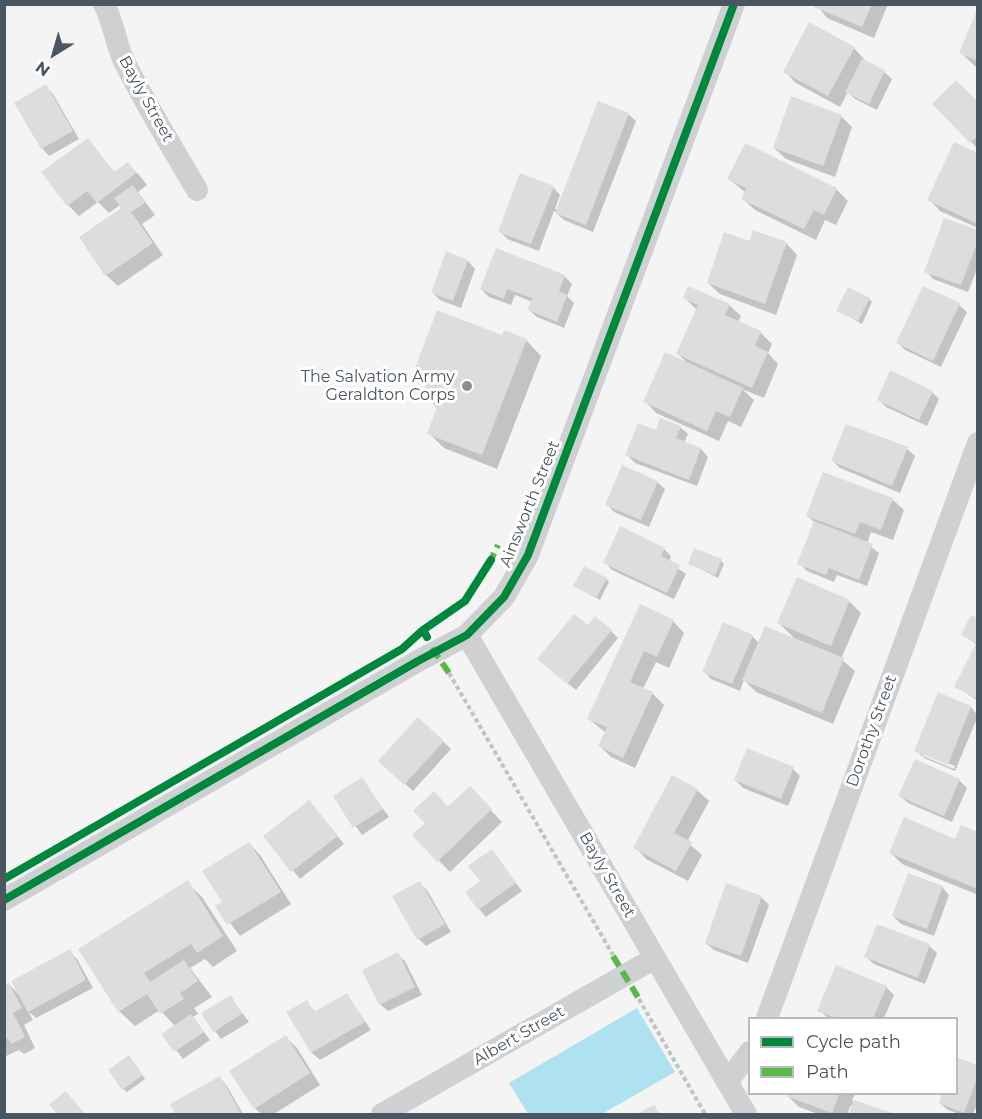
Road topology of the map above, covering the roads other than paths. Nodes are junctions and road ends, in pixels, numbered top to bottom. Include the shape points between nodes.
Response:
1 (104, 4) edge
2 (734, 4) edge
3 (197, 190) dead end
4 (978, 443) edge
5 (467, 635) junction
6 (4, 900) edge
7 (655, 958) junction
8 (767, 1017) edge
9 (748, 1055) edge
10 (727, 1082) junction
11 (382, 1114) edge
12 (746, 1114) edge

1 - 3 street, Bayly Street via 135,83
2 - 5 street, Ainsworth Street via 528,555 504,597
4 - 8 street, Dorothy Street
5 - 6 street, Ainsworth Street
5 - 7 street, Bayly Street
7 - 10 street, Bayly Street
7 - 11 street, Albert Street
9 - 10 street
10 - 12 street, Bayly Street

